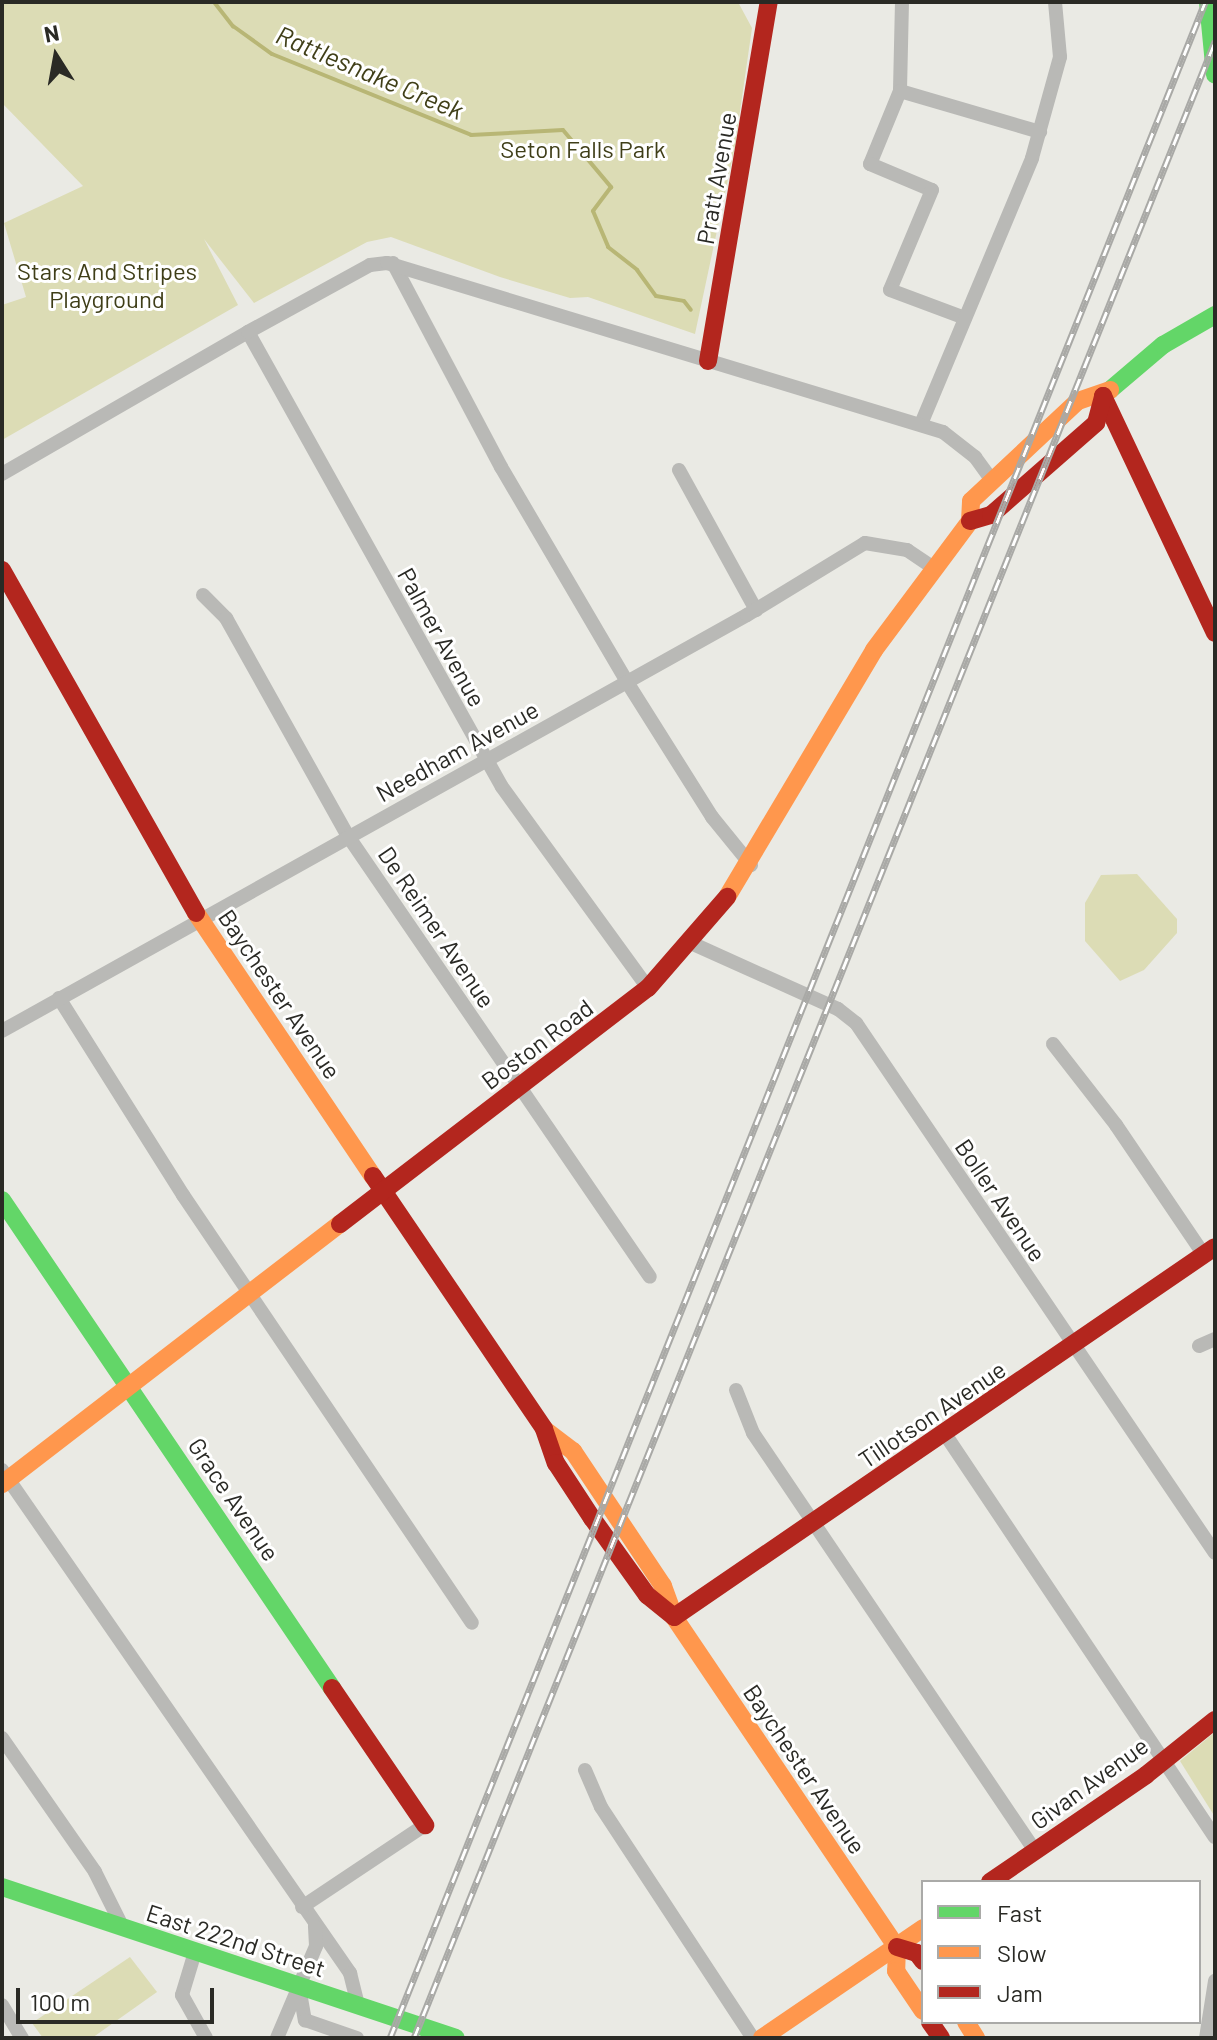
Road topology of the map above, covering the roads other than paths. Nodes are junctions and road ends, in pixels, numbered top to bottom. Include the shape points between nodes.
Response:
1 (769, 2) edge
2 (902, 2) edge
3 (1055, 2) edge
4 (1208, 2) edge
5 (1215, 75) edge
6 (900, 91) junction
7 (1040, 132) junction
8 (393, 263) junction
9 (1215, 315) edge
10 (965, 318) junction
11 (248, 332) junction
12 (708, 361) junction
13 (1103, 396) junction
14 (921, 424) junction
15 (679, 470) dead end
16 (2, 474) edge
17 (991, 479) junction
18 (970, 521) junction
19 (934, 568) junction
20 (2, 570) edge
21 (203, 595) dead end
22 (756, 610) junction
23 (1215, 633) edge
24 (627, 682) junction
25 (485, 758) junction
26 (348, 836) junction
27 (751, 865) junction
28 (200, 919) junction
29 (691, 943) junction
30 (648, 988) junction
31 (59, 998) junction
32 (2, 1031) edge
33 (1053, 1044) dead end
34 (519, 1088) junction
35 (386, 1191) junction
36 (2, 1200) edge
37 (1210, 1251) edge
38 (650, 1277) dead end
39 (249, 1294) junction
40 (1215, 1339) edge
41 (1199, 1346) dead end
42 (1073, 1347) junction
43 (128, 1386) junction
44 (736, 1390) dead end
45 (945, 1434) junction
46 (4, 1477) edge
47 (814, 1523) junction
48 (1215, 1553) edge
49 (674, 1617) junction
50 (472, 1623) dead end
51 (1215, 1720) edge
52 (2, 1738) edge
53 (1164, 1759) junction
54 (585, 1770) dead end
55 (425, 1825) joint
56 (1215, 1837) edge
57 (1035, 1851) junction
58 (993, 1880) edge
59 (2, 1887) edge
60 (302, 1907) junction
61 (314, 1923) junction
62 (123, 1928) junction
63 (921, 1929) edge
64 (897, 1947) junction
65 (195, 1952) junction
66 (921, 1958) edge
67 (1215, 1981) edge
68 (299, 1986) junction
69 (2, 2005) edge
70 (358, 2006) junction
71 (921, 2008) edge
72 (22, 2038) edge
73 (206, 2038) edge
74 (277, 2038) edge
75 (357, 2038) edge
76 (455, 2038) edge
77 (753, 2038) edge
78 (762, 2038) edge
79 (1206, 2038) edge

1 - 12 main road, Pratt Avenue
2 - 6 street
3 - 7 street via 1060,57
4 - 5 main road
6 - 7 street
6 - 10 street via 870,164 932,190 890,290
7 - 10 street
8 - 11 street via 370,265
8 - 12 street
8 - 24 street via 501,467
9 - 13 main road, Boston Road via 1163,345
10 - 14 street
11 - 16 street
11 - 25 street, Palmer Avenue
12 - 14 street
13 - 17 main road, Boston Road via 1078,401
13 - 18 main road, Boston Road via 1096,423 991,515
13 - 23 main road
14 - 17 street via 962,445
15 - 22 street
17 - 18 main road, Boston Road via 971,501
18 - 19 main road, Boston Road
19 - 22 street, Needham Avenue via 907,550 865,543
19 - 27 main road, Boston Road via 861,672
20 - 28 main road, Baychester Avenue
21 - 26 street, De Reimer Avenue via 226,618
22 - 24 street, Needham Avenue
24 - 25 street, Needham Avenue
24 - 27 street via 712,817
25 - 26 street, Needham Avenue
25 - 30 street, Palmer Avenue
26 - 28 street, Needham Avenue
26 - 34 street, De Reimer Avenue
27 - 29 main road, Boston Road
28 - 31 street, Needham Avenue
28 - 35 main road, Baychester Avenue
29 - 30 main road, Boston Road
29 - 42 street, Boller Avenue via 838,1009 856,1023
30 - 34 main road, Boston Road
31 - 32 street, Needham Avenue
31 - 39 street
33 - 37 street
34 - 35 main road, Boston Road
34 - 38 street, De Reimer Avenue
35 - 39 main road, Boston Road
35 - 49 main road, Baychester Avenue via 544,1429 556,1463 592,1518 647,1595
36 - 43 main road, Grace Avenue
37 - 42 main road, Tillotson Avenue
39 - 43 main road, Boston Road
39 - 50 street
40 - 41 street
42 - 45 main road, Tillotson Avenue
42 - 48 street, Boller Avenue
43 - 46 main road, Boston Road
43 - 55 main road, Grace Avenue
44 - 47 street via 753,1433
45 - 47 main road, Tillotson Avenue
45 - 53 street
46 - 60 street
47 - 49 main road, Tillotson Avenue
47 - 57 street
49 - 64 main road, Baychester Avenue
51 - 53 main road, Givan Avenue
52 - 62 street via 95,1872
53 - 56 street
53 - 57 main road, Givan Avenue
54 - 77 street via 601,1807
55 - 60 street
57 - 58 main road, Givan Avenue
59 - 62 main road, East 222nd Street
60 - 61 street
61 - 68 street via 316,1946
61 - 70 street via 356,1984
62 - 65 main road, East 222nd Street
63 - 64 main road
64 - 66 main road, Baychester Avenue
64 - 71 main road, Baychester Avenue via 896,1971
64 - 78 main road
65 - 68 main road, East 222nd Street
65 - 73 street via 182,1995
67 - 79 street
68 - 70 main road, East 222nd Street
68 - 74 street
68 - 75 street via 305,2020
69 - 72 street
70 - 76 main road, East 222nd Street

